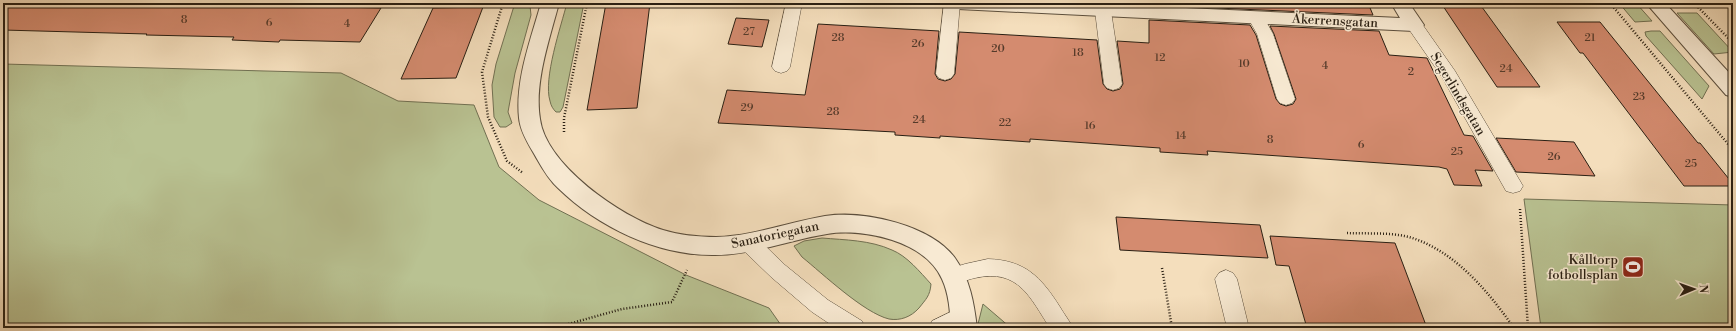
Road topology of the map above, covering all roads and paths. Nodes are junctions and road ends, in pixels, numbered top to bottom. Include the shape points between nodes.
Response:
1 (550, 3) edge
2 (586, 3) edge
3 (794, 3) edge
4 (952, 3) edge
5 (958, 3) edge
6 (1400, 3) edge
7 (1610, 3) edge
8 (1655, 3) edge
9 (1694, 3) edge
10 (1103, 11) junction
11 (1256, 18) junction
12 (1414, 25) junction
13 (1733, 43) edge
14 (781, 67) dead end
15 (945, 74) dead end
16 (1113, 84) dead end
17 (1733, 90) edge
18 (1286, 99) dead end
19 (564, 134) dead end
20 (1733, 150) edge
21 (1513, 186) joint
22 (1347, 233) dead end
23 (749, 243) junction
24 (689, 265) dead end
25 (1162, 268) dead end
26 (953, 276) junction
27 (1226, 279) dead end
28 (963, 321) edge
29 (554, 328) edge
30 (854, 328) edge
31 (940, 328) edge
32 (1062, 328) edge
33 (1172, 328) edge
34 (1238, 328) edge
35 (1514, 328) edge
36 (1528, 328) edge

1 - 23 street, Sanatoriegatan via 531,74 529,120 538,144 565,181 618,219 658,238 715,246
2 - 19 path via 564,118
3 - 14 lane
4 - 15 lane
5 - 10 street, Åkerrensgatan
6 - 12 street, Segerlindsgatan
7 - 20 path
8 - 17 street
9 - 13 path
10 - 11 street, Åkerrensgatan
10 - 16 lane
11 - 12 street, Åkerrensgatan
11 - 18 lane
12 - 21 lane, Segerlindsgatan via 1449,75
21 - 36 path via 1518,197
22 - 35 path via 1409,237 1451,258 1492,299
23 - 26 street, Sanatoriegatan via 829,224 875,226 928,245 940,256
23 - 30 lane via 820,306
24 - 29 path via 672,302 622,308
25 - 33 path
26 - 28 street, Sanatoriegatan via 960,296
26 - 32 lane via 975,268 996,266 1026,278
27 - 34 lane
28 - 31 lane

